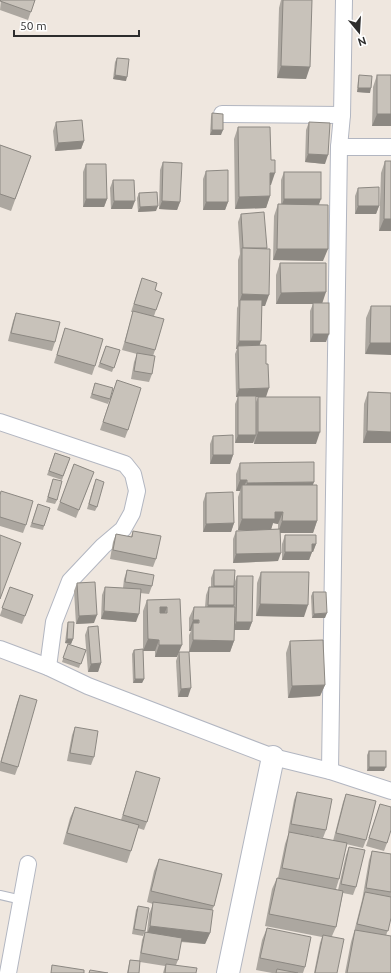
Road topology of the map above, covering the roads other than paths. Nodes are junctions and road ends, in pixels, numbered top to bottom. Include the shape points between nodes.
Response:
1 (344, 0) edge
2 (222, 114) edge
3 (342, 115) junction
4 (339, 147) junction
5 (391, 147) edge
6 (0, 422) edge
7 (0, 649) edge
8 (48, 667) junction
9 (273, 757) junction
10 (330, 771) junction
11 (391, 791) edge
12 (28, 864) dead end
13 (0, 895) edge
14 (22, 900) junction
15 (8, 973) edge
16 (228, 973) edge

1 - 3 street
2 - 3 street
3 - 4 street
4 - 5 street
4 - 10 street
6 - 8 street via 125,464 133,474 137,491 132,513 123,529 102,546 70,581 54,622
7 - 8 street
8 - 9 street via 88,686
9 - 10 street
9 - 16 street
10 - 11 street
12 - 14 street
13 - 14 lane
14 - 15 street

